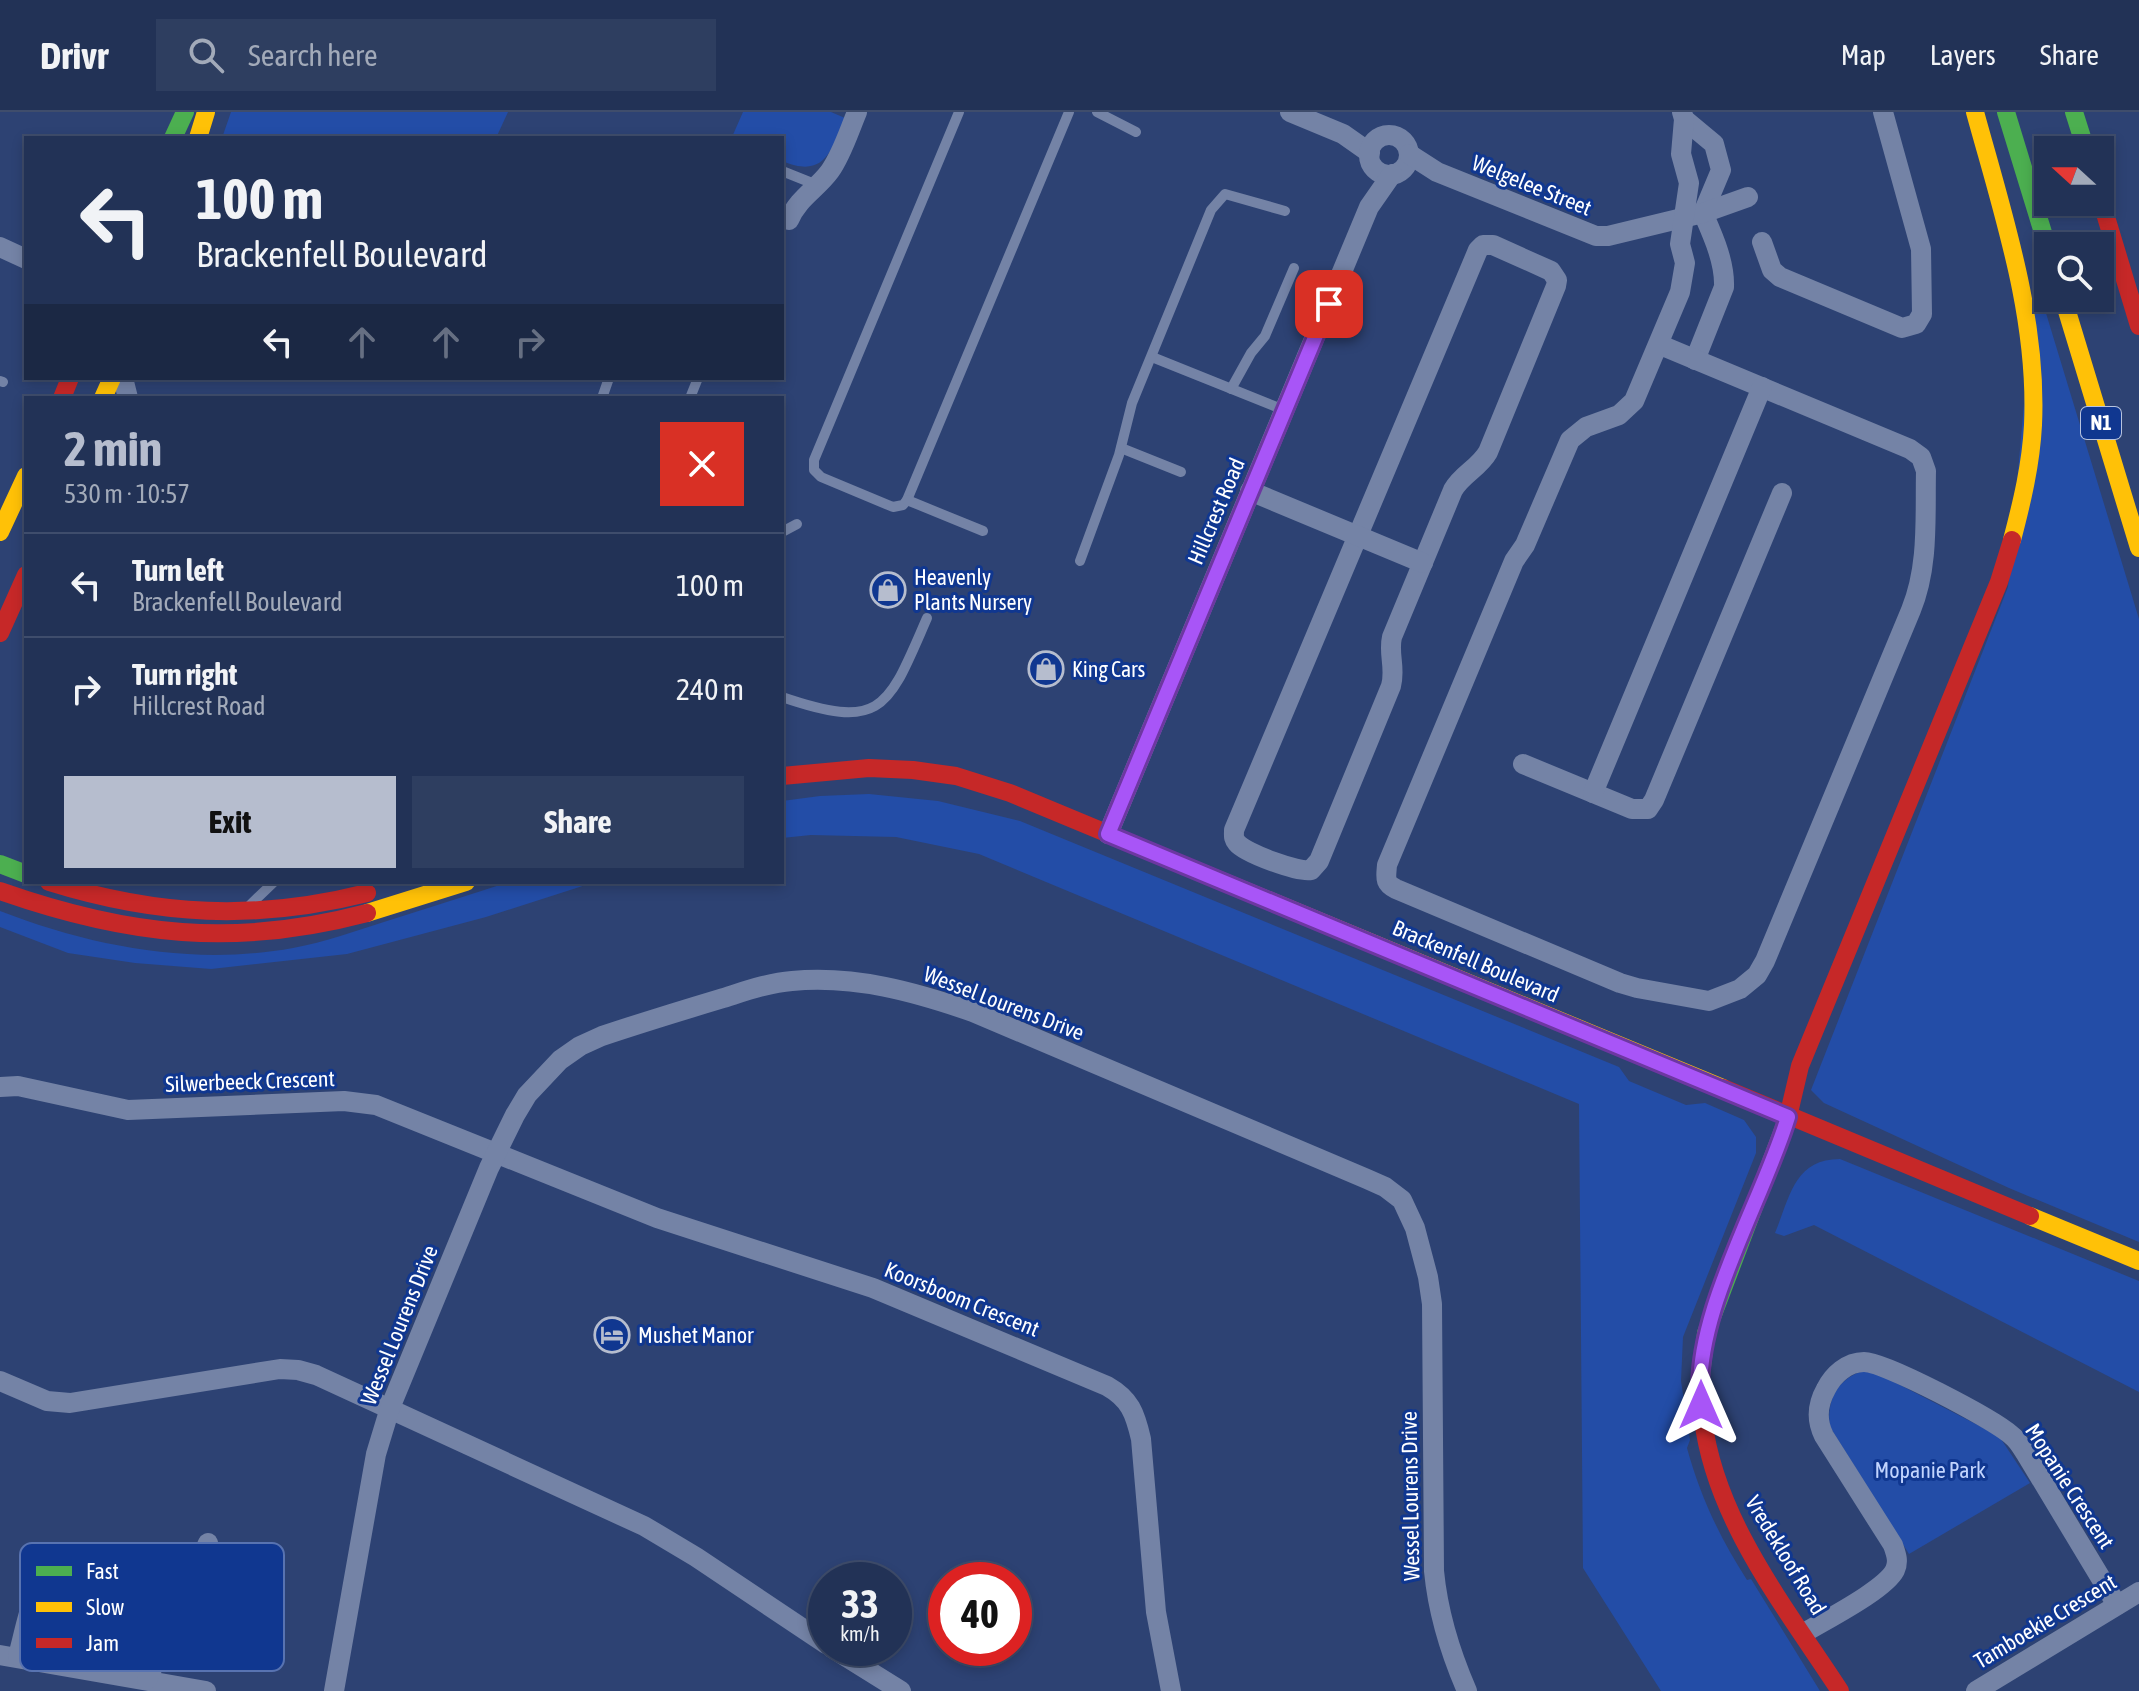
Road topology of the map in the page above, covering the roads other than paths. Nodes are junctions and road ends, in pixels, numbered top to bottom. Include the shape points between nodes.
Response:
1 (185, 112) edge
2 (206, 112) edge
3 (857, 112) edge
4 (959, 112) edge
5 (1069, 112) edge
6 (1097, 112) edge
7 (1290, 112) edge
8 (1883, 112) edge
9 (1975, 112) edge
10 (2006, 112) edge
11 (2074, 112) edge
12 (1683, 115) edge
13 (1136, 132) dead end
14 (1343, 134) junction
15 (174, 136) edge
16 (199, 136) edge
17 (1384, 136) junction
18 (2082, 136) edge
19 (1371, 159) junction
20 (1401, 166) junction
21 (784, 172) edge
22 (817, 185) junction
23 (1748, 197) dead end
24 (1369, 207) junction
25 (1285, 211) dead end
26 (1693, 215) junction
27 (2106, 216) edge
28 (786, 225) edge
29 (2043, 232) edge
30 (1762, 242) dead end
31 (0, 247) edge
32 (24, 258) edge
33 (1294, 268) dead end
34 (2067, 312) edge
35 (2139, 326) edge
36 (1658, 344) junction
37 (1152, 357) junction
38 (1695, 360) junction
39 (1762, 387) junction
40 (1231, 389) junction
41 (1284, 410) junction
42 (1121, 448) junction
43 (1181, 472) dead end
44 (24, 480) edge
45 (1250, 491) junction
46 (1782, 493) dead end
47 (907, 500) junction
48 (797, 524) dead end
49 (784, 531) edge
50 (983, 531) dead end
51 (0, 532) edge
52 (1357, 535) junction
53 (2139, 548) edge
54 (1080, 561) dead end
55 (1423, 563) junction
56 (24, 579) edge
57 (927, 618) dead end
58 (0, 633) edge
59 (784, 697) edge
60 (1523, 764) dead end
61 (784, 776) edge
62 (1593, 793) junction
63 (1108, 834) junction
64 (0, 864) edge
65 (24, 873) edge
66 (55, 884) edge
67 (272, 884) edge
68 (460, 884) edge
69 (375, 886) edge
70 (0, 891) edge
71 (243, 911) junction
72 (0, 1087) edge
73 (1788, 1117) junction
74 (496, 1153) junction
75 (2139, 1261) edge
76 (0, 1381) edge
77 (390, 1408) junction
78 (2139, 1592) edge
79 (2117, 1605) junction
80 (20, 1630) edge
81 (808, 1632) edge
82 (1804, 1633) junction
83 (9, 1656) edge
84 (861, 1666) edge
85 (95, 1671) edge
86 (151, 1671) edge
87 (147, 1680) junction
88 (206, 1691) edge
89 (334, 1691) edge
90 (901, 1691) edge
91 (1171, 1691) edge
92 (1467, 1691) edge
93 (1840, 1691) edge
94 (1976, 1691) edge

1 - 15 main road
2 - 16 main road
3 - 22 street via 836,162
4 - 47 lane via 814,460 821,477 888,506 899,507
5 - 47 lane
6 - 13 lane
7 - 14 street
8 - 30 street via 1921,249 1922,314 1916,324 1902,328 1780,277
9 - 73 main road, Vredekloof Road via 2026,310 2033,375 2028,472 1999,582 1800,1066
10 - 29 main road
11 - 18 main road
12 - 26 street via 1681,154
12 - 26 street via 1714,144 1720,174
14 - 17 street
14 - 19 street
17 - 19 street via 1374,142
17 - 20 street via 1401,139
19 - 20 street via 1380,173
19 - 24 street, Hillcrest Road
20 - 24 street, Hillcrest Road
20 - 26 street, Welgelee Street via 1437,172 1596,236
21 - 22 lane
22 - 28 street
23 - 26 street, Welgelee Street
24 - 41 street, Hillcrest Road
25 - 37 lane via 1236,195 1221,196
26 - 36 street via 1680,244 1685,263 1682,285
26 - 38 street via 1722,266 1724,287
27 - 35 main road
31 - 32 street
33 - 40 lane via 1265,336
34 - 53 main road, N1
36 - 38 street
36 - 39 street via 1629,406 1580,430 1566,447 1387,865 1386,879 1389,886 1620,983 1698,1001 1740,989 1765,961 1918,592 1924,560 1926,471 1918,454
37 - 40 lane
37 - 42 lane via 1132,403
38 - 39 street
39 - 62 street
40 - 41 lane
41 - 45 street, Hillcrest Road
42 - 43 lane
42 - 54 lane
44 - 51 main road
45 - 52 street
45 - 63 street, Hillcrest Road
46 - 62 street via 1652,804 1638,811
47 - 50 lane
48 - 49 lane
52 - 55 street
52 - 55 street via 1478,250 1493,245 1551,271 1557,280 1488,452 1458,481
52 - 55 street via 1234,830 1243,848 1297,870 1311,870 1319,861 1393,677 1392,637
56 - 58 main road
57 - 59 lane via 902,676 872,709 859,714
60 - 62 street
61 - 63 main road, Brackenfell Boulevard via 867,768 958,776
63 - 73 main road, Brackenfell Boulevard
64 - 65 main road
66 - 71 main road via 150,907
67 - 71 lane
68 - 70 main road via 303,927 209,935 96,920
69 - 71 main road via 284,910
72 - 74 street, Silwerbeeck Crescent via 18,1086 128,1110 365,1103
73 - 75 main road, Brackenfell Boulevard
73 - 82 main road, Vredekloof Road via 1703,1342 1698,1382 1714,1470 1728,1507
74 - 77 street, Wessel Lourens Drive
74 - 91 street, Koorsboom Crescent via 670,1223 873,1288 1119,1393 1135,1413 1141,1439 1156,1612
74 - 92 street, Wessel Lourens Drive via 527,1095 580,1046 757,987 839,981 884,986 973,1012 1385,1187 1408,1210 1428,1277 1434,1571 1453,1659
76 - 77 street via 47,1401 70,1403 298,1370
77 - 81 street via 644,1526
77 - 89 street, Wessel Lourens Drive via 376,1454
78 - 79 street, Tamboekie Crescent
79 - 82 street, Mopanie Crescent via 2011,1435 1880,1365 1855,1363 1824,1392 1820,1428 1893,1545 1897,1566 1884,1584
79 - 94 street, Tamboekie Crescent
80 - 83 street
82 - 93 main road, Vredekloof Road
84 - 90 street
85 - 87 street
86 - 87 street
87 - 88 street

